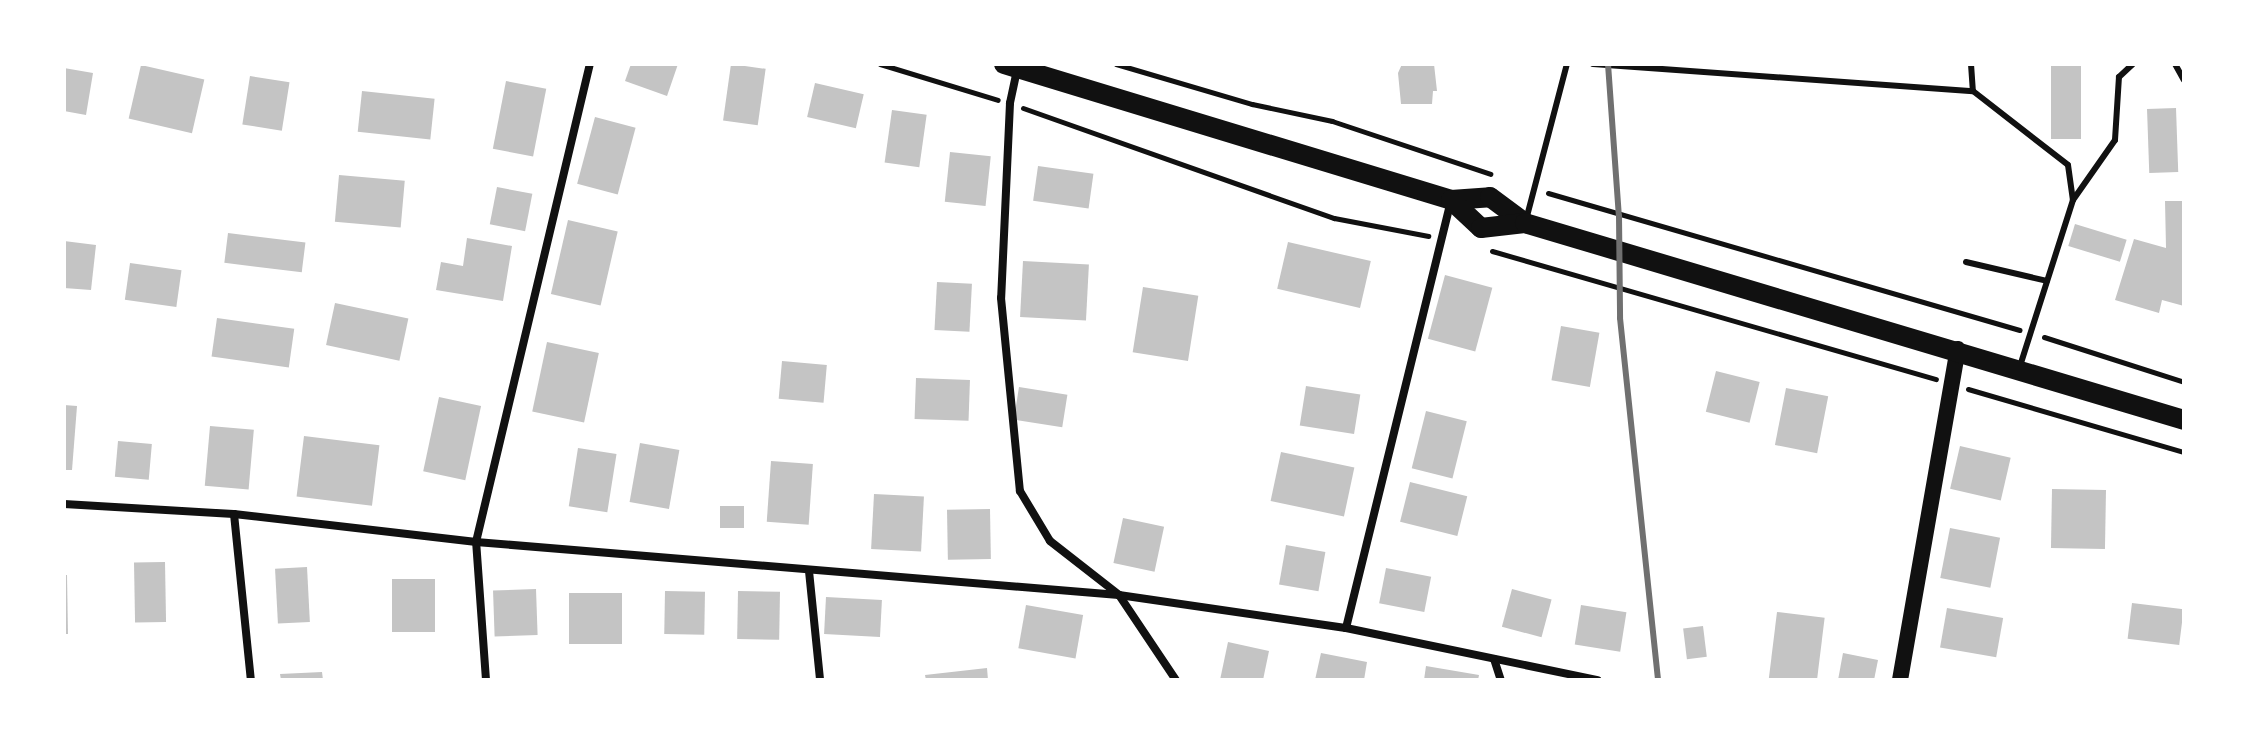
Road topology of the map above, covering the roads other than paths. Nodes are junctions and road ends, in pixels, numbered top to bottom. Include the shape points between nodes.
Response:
1 (590, 64) edge
2 (1567, 64) edge
3 (1593, 64) edge
4 (1971, 64) edge
5 (2133, 64) edge
6 (2175, 64) edge
7 (1013, 65) edge
8 (1679, 67) edge
9 (2184, 80) edge
10 (1973, 91) junction
11 (1451, 200) junction
12 (2073, 200) junction
13 (1525, 223) junction
14 (1966, 262) dead end
15 (2047, 281) junction
16 (1958, 349) junction
17 (2019, 369) junction
18 (2184, 420) edge
19 (64, 504) edge
20 (234, 514) junction
21 (476, 542) junction
22 (809, 571) junction
23 (1119, 595) junction
24 (1346, 628) junction
25 (1494, 659) junction
26 (251, 680) edge
27 (486, 680) edge
28 (820, 680) edge
29 (1176, 680) edge
30 (1501, 680) edge
31 (1598, 680) edge
32 (1900, 680) edge

1 - 21 street
2 - 13 lane
3 - 8 lane
4 - 10 lane
5 - 12 lane via 2119,77 2115,140
6 - 9 lane
7 - 11 main road
7 - 23 street via 1001,298 1020,491 1050,541
8 - 10 lane
10 - 12 lane via 2068,165
11 - 13 main road via 1490,197
11 - 13 main road via 1481,228
11 - 24 street
12 - 15 lane
13 - 16 main road
14 - 15 lane
15 - 17 lane
16 - 17 main road
16 - 32 main road
17 - 18 main road
19 - 20 street
20 - 21 street
20 - 26 street
21 - 22 street
21 - 27 street
22 - 23 street
22 - 28 street
23 - 24 street
23 - 29 street
24 - 25 street
25 - 30 street
25 - 31 street

